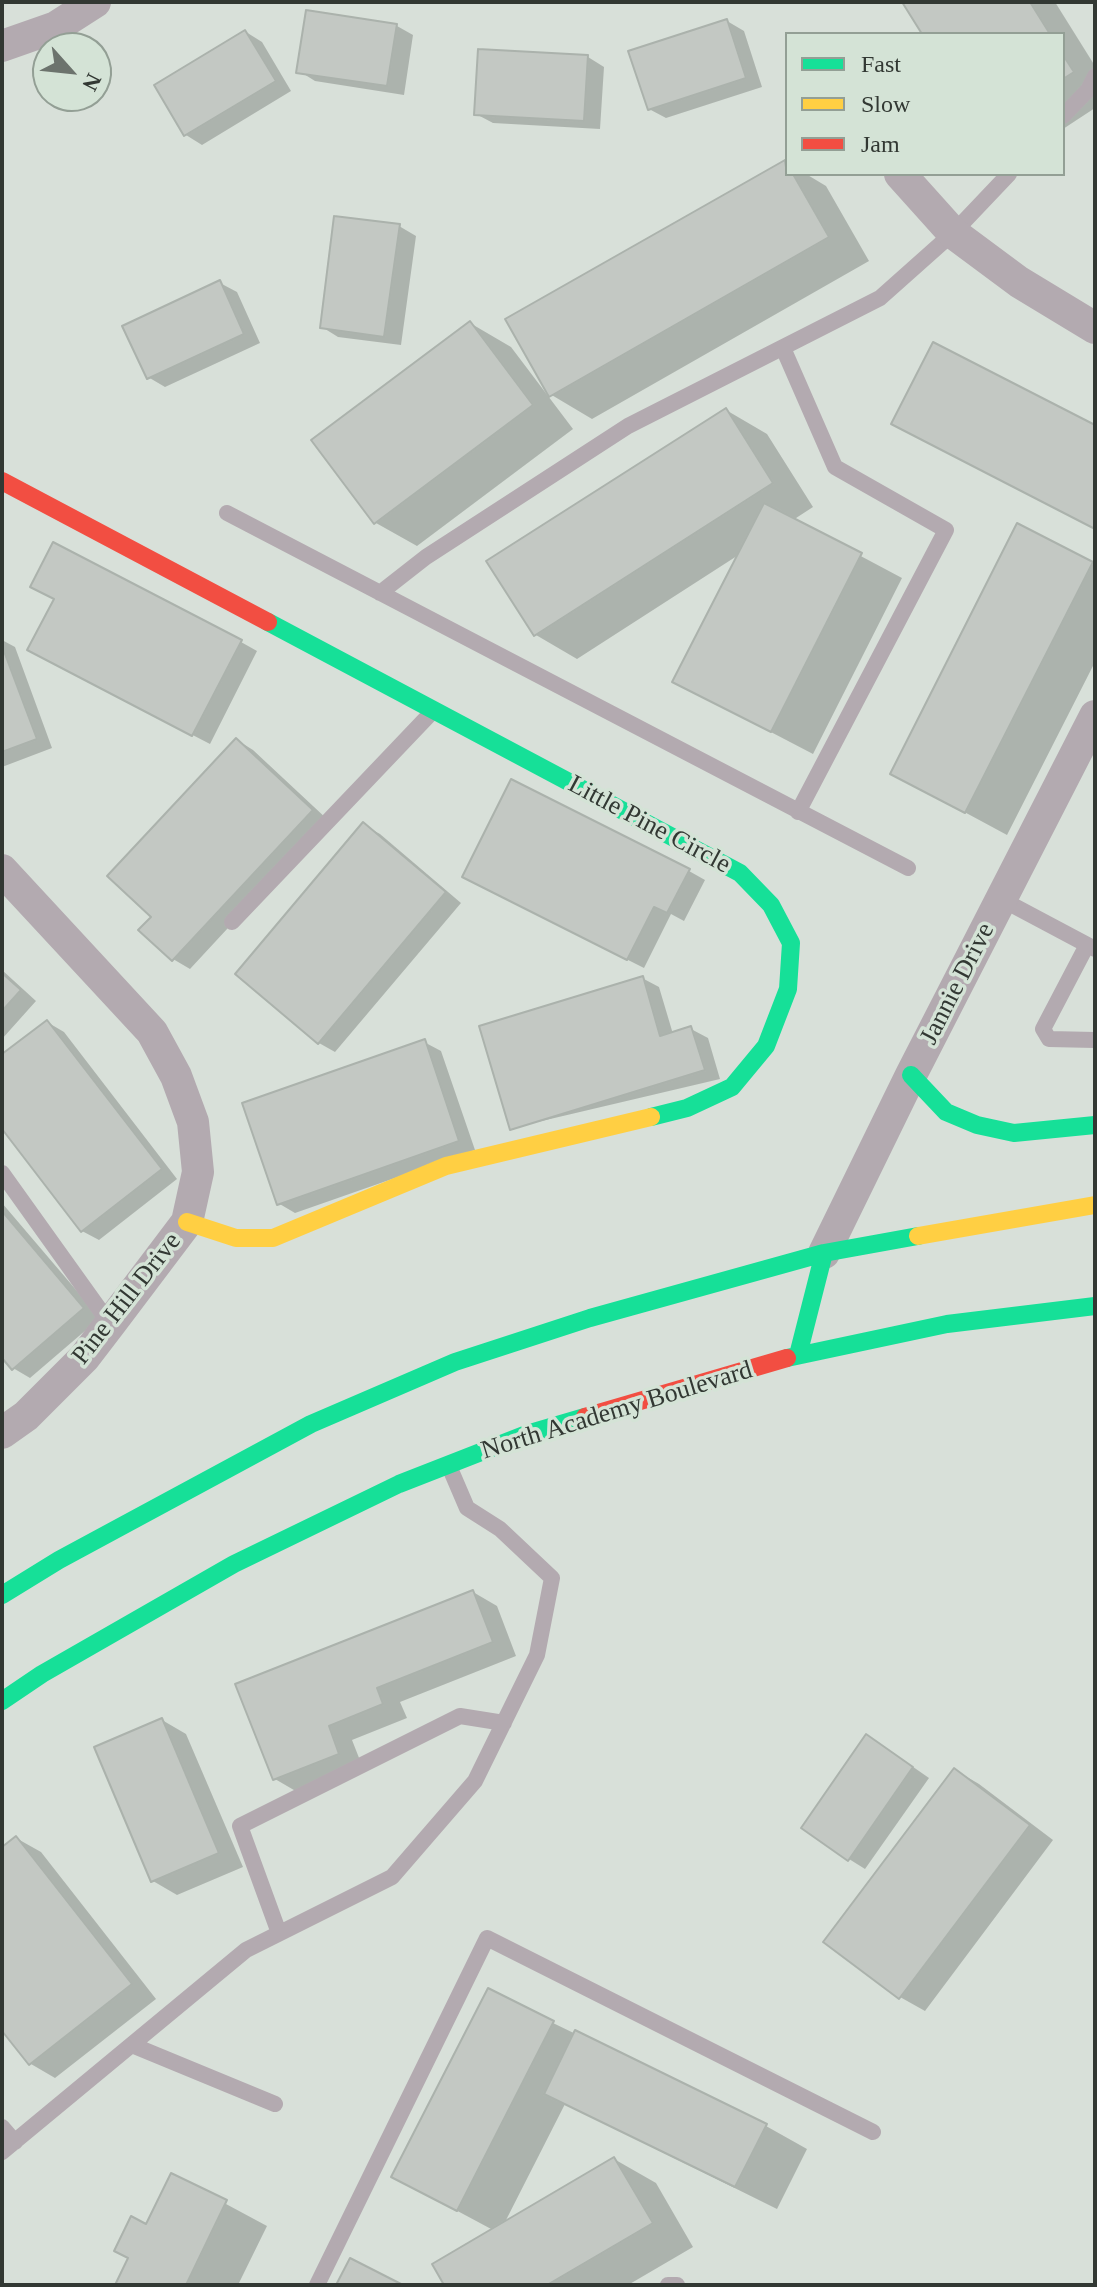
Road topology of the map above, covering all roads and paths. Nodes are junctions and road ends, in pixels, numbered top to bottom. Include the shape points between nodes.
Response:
1 (95, 2) edge
2 (2, 46) edge
3 (1095, 76) edge
4 (1065, 114) edge
5 (902, 176) edge
6 (1007, 176) edge
7 (953, 233) junction
8 (1095, 328) edge
9 (783, 348) junction
10 (2, 481) edge
11 (227, 513) dead end
12 (380, 593) junction
13 (434, 710) junction
14 (1095, 716) edge
15 (798, 812) junction
16 (908, 868) dead end
17 (2, 870) edge
18 (1001, 899) junction
19 (232, 922) dead end
20 (1091, 947) edge
21 (1095, 1040) edge
22 (911, 1075) junction
23 (1095, 1125) edge
24 (2, 1173) edge
25 (1095, 1205) edge
26 (187, 1222) junction
27 (824, 1253) junction
28 (1095, 1306) edge
29 (110, 1324) junction
30 (798, 1355) junction
31 (2, 1433) edge
32 (448, 1465) junction
33 (2, 1595) edge
34 (2, 1701) edge
35 (504, 1723) junction
36 (279, 1933) junction
37 (132, 2045) junction
38 (275, 2104) dead end
39 (2, 2127) edge
40 (873, 2132) dead end
41 (8, 2147) edge
42 (317, 2285) edge
43 (668, 2285) edge
44 (677, 2285) edge

1 - 2 street via 56,27
3 - 4 lane
5 - 7 street
6 - 7 lane
7 - 8 street via 1019,282
7 - 9 lane via 880,298
9 - 12 lane via 628,426 426,557
9 - 15 lane via 835,467 946,530
10 - 13 main road, Little Pine Circle
11 - 12 lane
12 - 15 lane
13 - 19 lane
13 - 26 main road, Little Pine Circle via 740,873 771,905 791,943 788,989 766,1046 732,1087 687,1108 446,1166 273,1238 236,1238
14 - 18 street, Jannie Drive
15 - 16 lane
17 - 26 street, Pine Hill Drive via 152,1032 176,1076 193,1122 198,1172
18 - 20 lane
18 - 22 street, Jannie Drive
20 - 21 lane via 1043,1029 1049,1039
22 - 23 main road via 946,1112 977,1125 1014,1133
22 - 27 street, Jannie Drive
24 - 29 lane
25 - 27 main road
26 - 29 street, Pine Hill Drive
27 - 30 main road
27 - 33 main road via 455,1362 311,1424
28 - 30 main road, North Academy Boulevard via 947,1324
29 - 31 street, Pine Hill Drive via 84,1358
30 - 32 main road, North Academy Boulevard via 527,1434
32 - 34 main road, North Academy Boulevard via 234,1564
32 - 35 lane via 467,1508 500,1529 552,1578 537,1655
35 - 36 lane via 475,1781 392,1877
35 - 36 lane via 460,1716 240,1826
36 - 37 lane via 246,1950
37 - 38 lane
37 - 41 lane
39 - 41 lane
40 - 42 lane via 487,1938
43 - 44 lane

